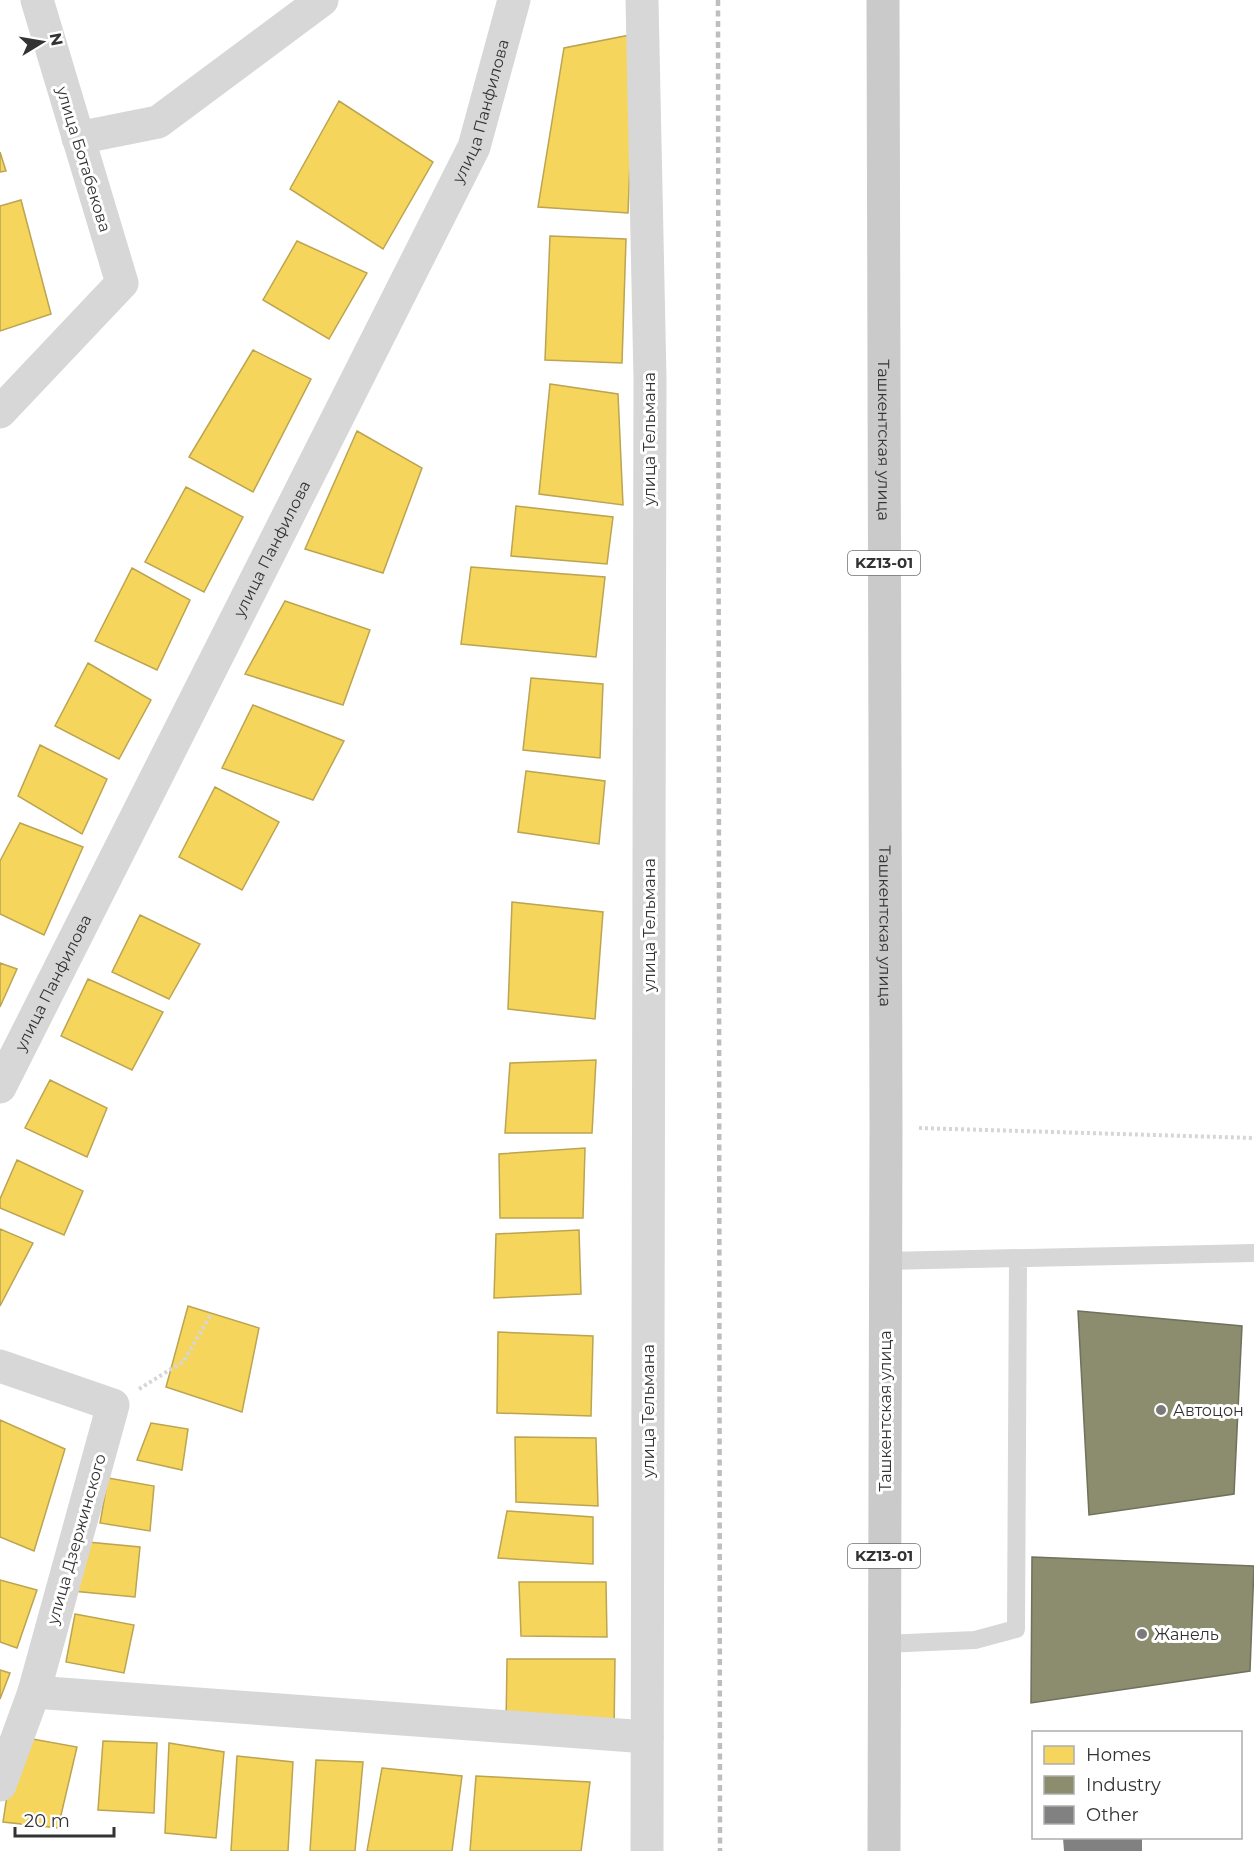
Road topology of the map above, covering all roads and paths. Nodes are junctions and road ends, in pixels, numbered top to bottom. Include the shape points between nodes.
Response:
1 (36, 0) edge
2 (322, 0) edge
3 (514, 0) edge
4 (642, 0) edge
5 (883, 0) edge
6 (78, 138) junction
7 (0, 412) edge
8 (0, 1087) edge
9 (886, 1127) junction
10 (1254, 1138) edge
11 (1254, 1253) edge
12 (1018, 1259) junction
13 (885, 1261) junction
14 (210, 1316) dead end
15 (0, 1366) edge
16 (114, 1406) junction
17 (884, 1644) junction
18 (34, 1692) junction
19 (647, 1737) junction
20 (0, 1785) edge
21 (647, 1851) edge
22 (884, 1851) edge

1 - 6 street, улица Ботабекова
2 - 6 street via 158,122
3 - 8 street, улица Панфилова via 474,147
4 - 19 street, улица Тельмана via 650,379
5 - 9 main road, Ташкентская улица / KZ13-01
6 - 7 street, улица Ботабекова via 122,283
9 - 10 path
9 - 13 main road, Ташкентская улица / KZ13-01
11 - 12 lane
12 - 13 lane
12 - 17 lane via 1016,1629 975,1640
13 - 17 main road, Ташкентская улица / KZ13-01
14 - 16 path via 184,1360
15 - 16 street
16 - 18 street, улица Дзержинского
17 - 22 main road, Ташкентская улица / KZ13-01
18 - 19 street
18 - 20 street, улица Дзержинского
19 - 21 street, улица Тельмана

